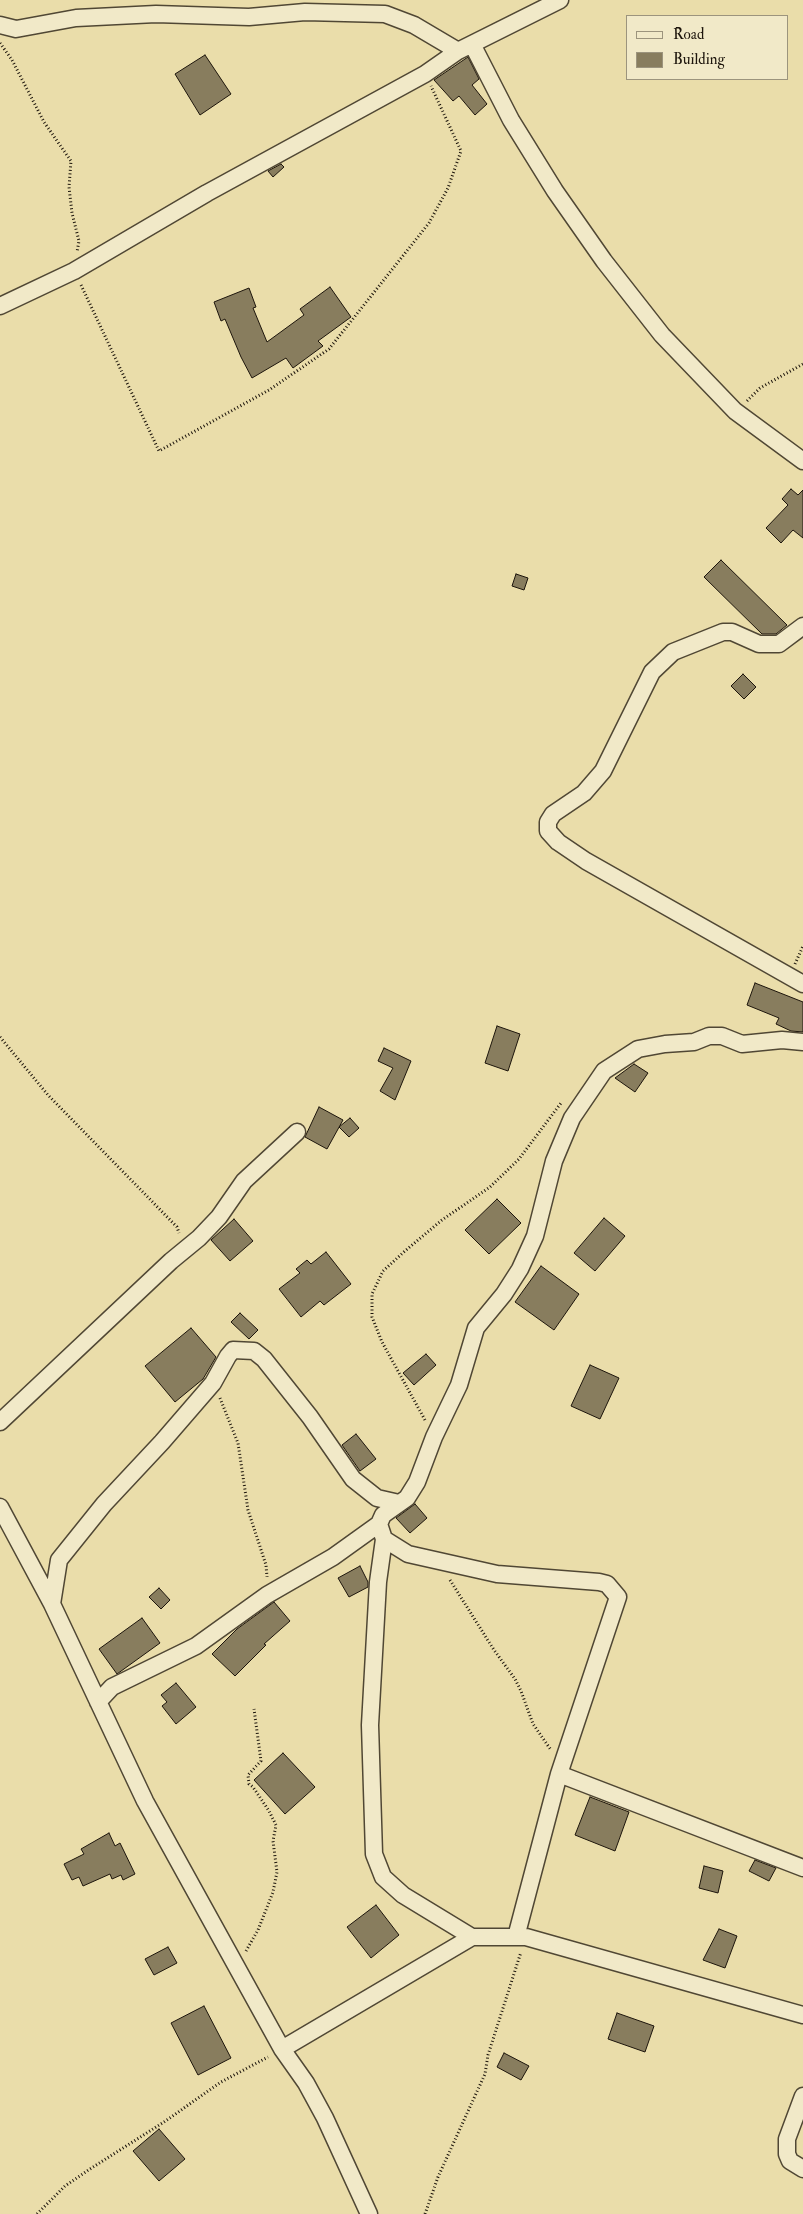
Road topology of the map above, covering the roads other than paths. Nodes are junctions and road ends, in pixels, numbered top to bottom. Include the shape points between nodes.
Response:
1 (560, 0) edge
2 (0, 25) edge
3 (465, 48) junction
4 (0, 306) edge
5 (803, 461) edge
6 (803, 626) edge
7 (803, 984) edge
8 (803, 1042) edge
9 (297, 1132) dead end
10 (0, 1422) edge
11 (399, 1503) junction
12 (0, 1507) edge
13 (382, 1532) junction
14 (52, 1604) junction
15 (98, 1702) junction
16 (560, 1770) junction
17 (803, 1868) edge
18 (472, 1937) junction
19 (521, 1937) junction
20 (803, 2015) edge
21 (282, 2049) junction
22 (803, 2096) edge
23 (803, 2169) edge
24 (369, 2214) edge

1 - 3 street
2 - 3 street via 16,29 76,18 156,14 248,17 305,12 385,14
3 - 4 street via 426,74 207,193 70,273
3 - 5 street via 555,191 662,335 735,412
6 - 7 street via 779,644 759,644 732,632 724,632 673,652 652,672 603,771 584,793 553,814 548,822 548,830 558,842 586,861
8 - 11 street via 782,1040 742,1044 722,1036 709,1036 694,1042 638,1049 604,1071 572,1118 554,1161 535,1236 520,1269 476,1328 459,1385 417,1482 407,1498
9 - 10 street via 244,1181 219,1217 184,1252 171,1260
11 - 13 street via 383,1516
11 - 14 street via 377,1498 353,1479 291,1391 264,1359 254,1351 234,1350 213,1383 60,1560
12 - 14 street
13 - 15 street via 267,1595 196,1646 112,1687
13 - 16 street via 408,1554 497,1574 599,1582 616,1592 616,1604
13 - 18 street via 370,1725 374,1854 383,1877 403,1895
14 - 15 street
15 - 21 street via 145,1801
16 - 17 street
16 - 19 street
18 - 19 street
18 - 21 street
19 - 20 street
21 - 24 street via 325,2118
22 - 23 street via 787,2139 787,2154 790,2161

